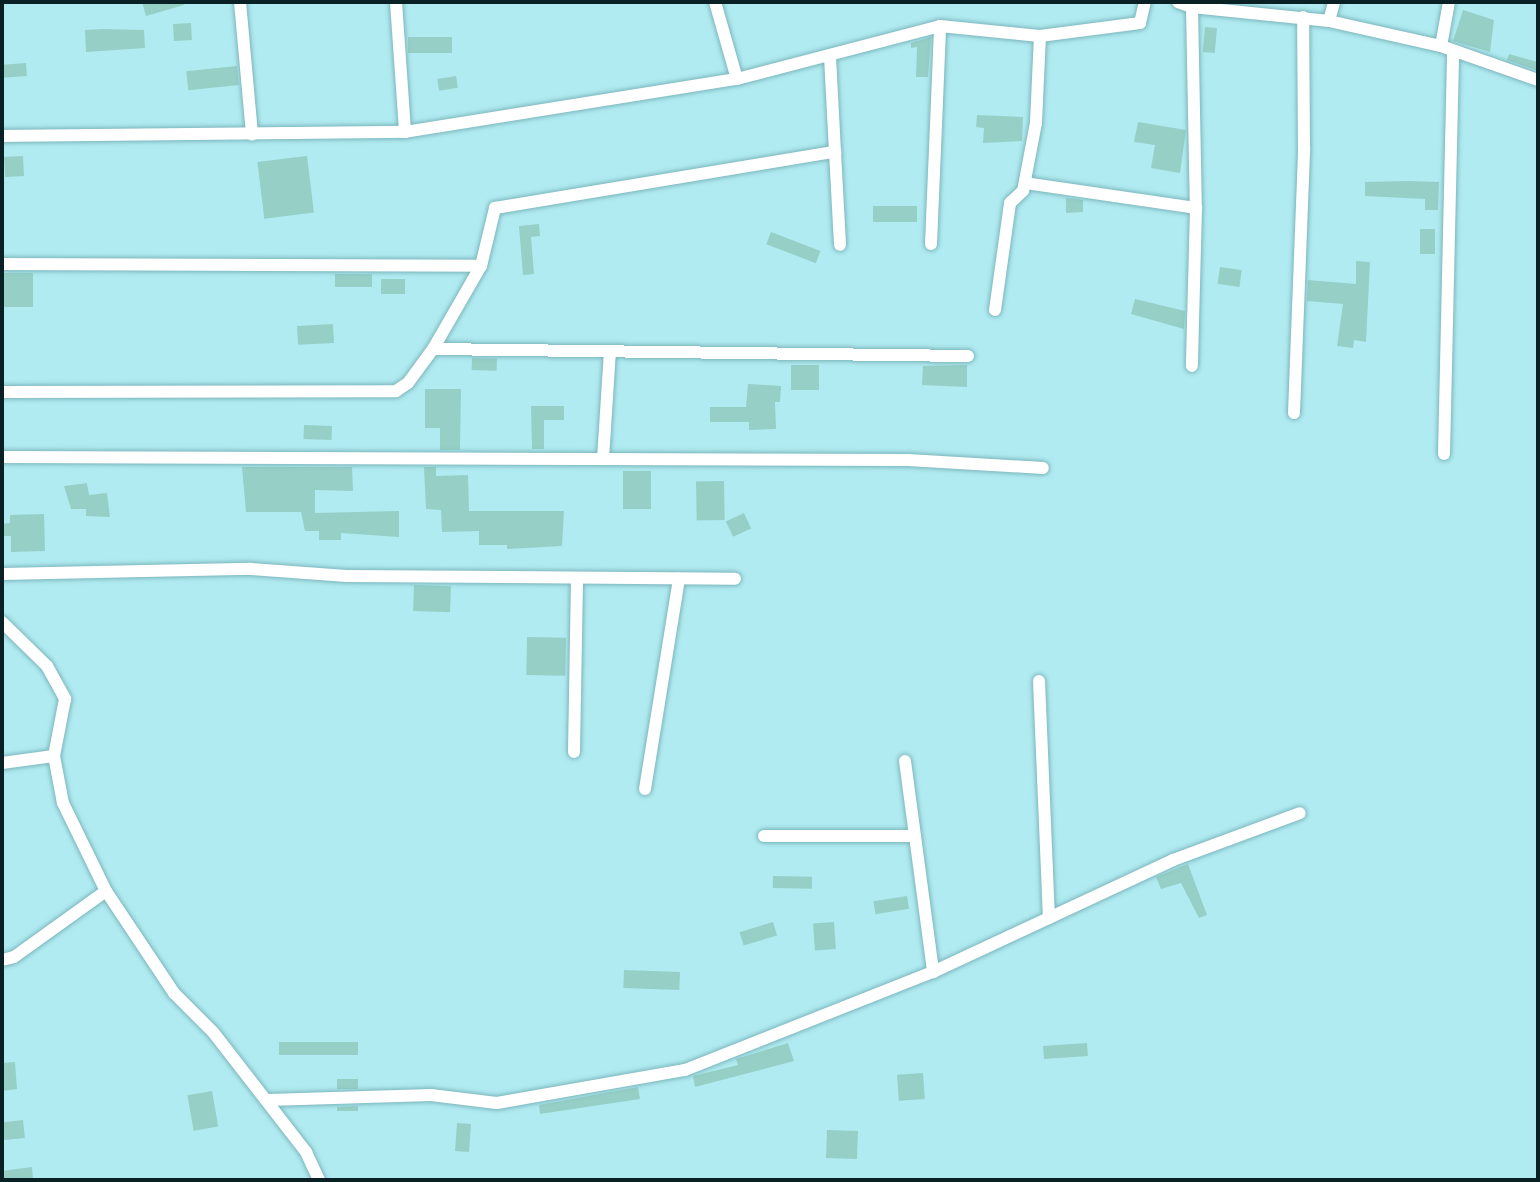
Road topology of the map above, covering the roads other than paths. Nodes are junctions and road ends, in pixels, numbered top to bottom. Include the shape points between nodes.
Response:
1 (240, 2) edge
2 (396, 2) edge
3 (715, 2) edge
4 (1145, 2) edge
5 (1178, 2) edge
6 (1334, 2) edge
7 (1449, 2) edge
8 (1198, 6) edge
9 (1303, 17) junction
10 (1329, 21) junction
11 (940, 26) junction
12 (1040, 36) junction
13 (1447, 49) junction
14 (830, 57) junction
15 (737, 79) junction
16 (1538, 80) edge
17 (405, 132) junction
18 (252, 134) junction
19 (2, 136) edge
20 (835, 152) junction
21 (1025, 183) junction
22 (1196, 208) junction
23 (840, 244) dead end
24 (930, 244) dead end
25 (2, 264) edge
26 (481, 266) junction
27 (995, 310) dead end
28 (433, 349) junction
29 (610, 351) junction
30 (968, 356) dead end
31 (1192, 366) dead end
32 (2, 392) edge
33 (1294, 414) dead end
34 (1444, 454) dead end
35 (2, 457) edge
36 (603, 459) junction
37 (1043, 468) dead end
38 (2, 574) edge
39 (578, 579) junction
40 (679, 579) junction
41 (735, 579) dead end
42 (2, 622) edge
43 (1039, 681) dead end
44 (575, 752) dead end
45 (54, 755) junction
46 (905, 761) dead end
47 (2, 763) edge
48 (645, 789) dead end
49 (1300, 813) dead end
50 (764, 836) dead end
51 (915, 836) junction
52 (106, 891) junction
53 (1049, 918) junction
54 (2, 960) edge
55 (933, 972) junction
56 (268, 1100) junction
57 (319, 1180) edge

1 - 18 street
2 - 17 street
3 - 15 street
4 - 12 street via 1140,23
5 - 8 street
6 - 10 street
7 - 13 street
8 - 9 street
8 - 22 street
9 - 10 street
9 - 33 street via 1304,147
10 - 13 street
11 - 12 street
11 - 14 street
11 - 24 street
12 - 21 street via 1036,123
13 - 16 street
13 - 34 street
14 - 15 street
14 - 20 street
15 - 17 street
17 - 18 street
18 - 19 street
20 - 23 street
20 - 26 street via 495,208
21 - 22 street
21 - 27 street via 1010,203
22 - 31 street
25 - 26 street
26 - 28 street
28 - 29 street
28 - 32 street via 408,383 396,390
29 - 30 street
29 - 36 street
35 - 36 street
36 - 37 street via 908,460
38 - 39 street via 251,569 347,576
39 - 40 street
39 - 44 street
40 - 41 street
40 - 48 street
42 - 45 street via 47,666 65,699
43 - 53 street
45 - 47 street
45 - 52 street via 62,803
46 - 51 street
49 - 53 street via 1173,860
50 - 51 street
51 - 55 street
52 - 54 street via 14,957
52 - 56 street via 174,993 213,1032
53 - 55 street
55 - 56 street via 685,1070 496,1103 431,1094
56 - 57 street via 306,1152

